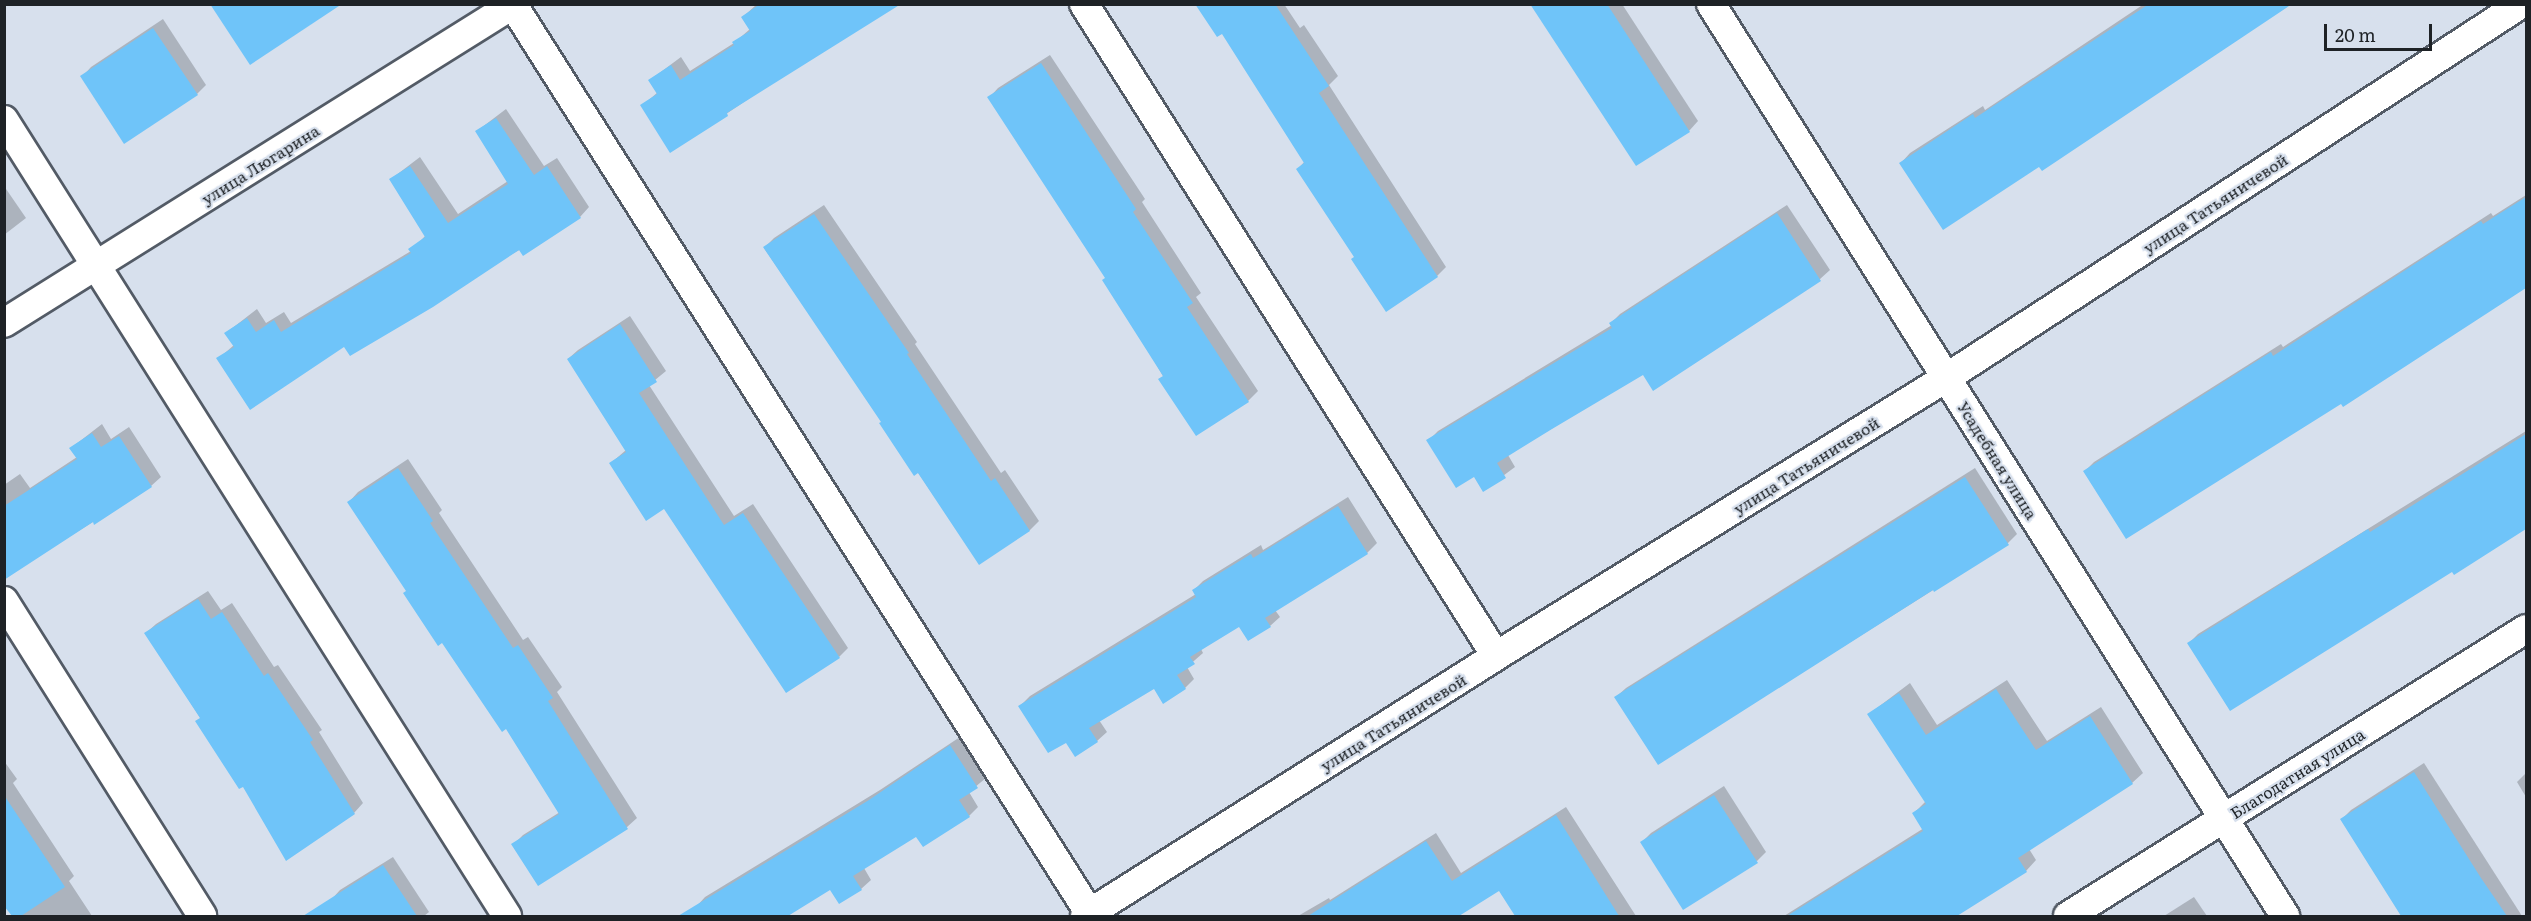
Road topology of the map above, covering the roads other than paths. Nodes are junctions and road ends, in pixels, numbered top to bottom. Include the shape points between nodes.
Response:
1 (1084, 4) edge
2 (1711, 4) edge
3 (2521, 4) edge
4 (514, 5) edge
5 (4, 120) edge
6 (98, 266) junction
7 (4, 323) edge
8 (1946, 378) junction
9 (4, 602) edge
10 (2526, 629) edge
11 (1496, 656) junction
12 (2222, 820) junction
13 (1087, 915) edge
14 (202, 916) edge
15 (507, 916) edge
16 (2068, 916) edge
17 (2285, 916) edge

1 - 11 street
2 - 8 street, Усадебная улица
3 - 8 street, улица Татьяничевой
4 - 6 street, улица Люгарина
4 - 13 street
5 - 6 street
6 - 7 street, улица Люгарина
6 - 15 street
8 - 11 street, улица Татьяничевой
8 - 12 street, Усадебная улица
9 - 14 street
10 - 12 street, Благодатная улица
11 - 13 street, улица Татьяничевой
12 - 16 street, Благодатная улица
12 - 17 street, Усадебная улица

